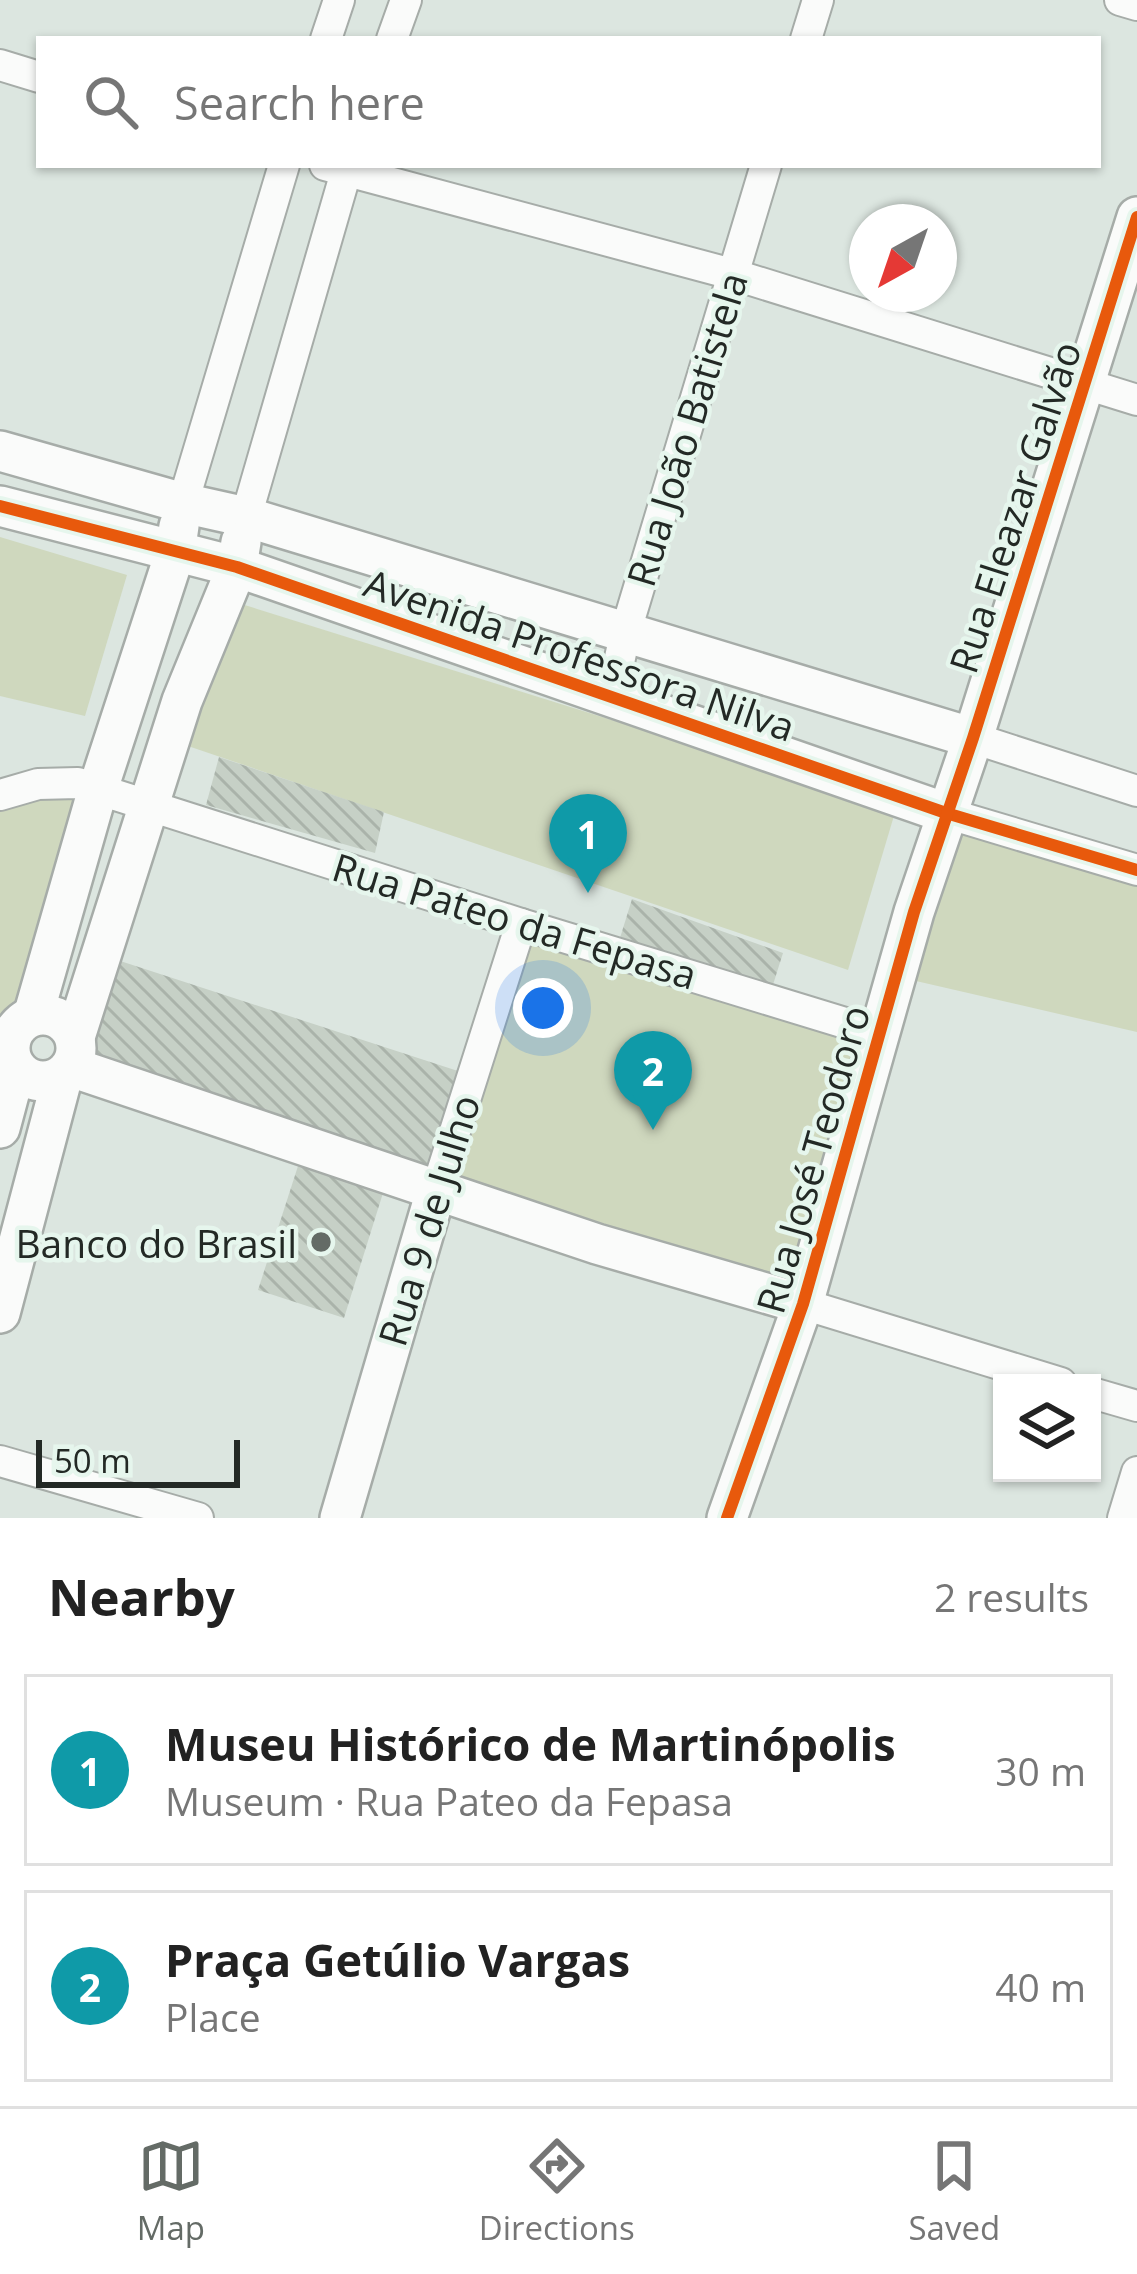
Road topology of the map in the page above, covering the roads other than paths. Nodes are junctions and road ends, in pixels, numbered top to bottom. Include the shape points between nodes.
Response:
1 (339, 0) edge
2 (406, 0) edge
3 (818, 0) edge
4 (1120, 0) edge
5 (1137, 5) edge
6 (327, 36) edge
7 (393, 36) edge
8 (807, 36) edge
9 (0, 65) edge
10 (36, 76) edge
11 (283, 168) edge
12 (340, 168) edge
13 (344, 168) edge
14 (765, 168) edge
15 (1137, 218) edge
16 (732, 274) junction
17 (1085, 382) junction
18 (1137, 400) edge
19 (0, 451) edge
20 (183, 503) junction
21 (0, 506) edge
22 (246, 517) junction
23 (175, 553) junction
24 (237, 567) junction
25 (625, 634) junction
26 (613, 696) junction
27 (973, 738) junction
28 (98, 789) junction
29 (1137, 791) edge
30 (0, 795) edge
31 (150, 805) junction
32 (946, 813) junction
33 (1137, 870) edge
34 (521, 924) junction
35 (881, 1034) junction
36 (15, 1039) edge
37 (70, 1060) junction
38 (0, 1128) edge
39 (436, 1191) junction
40 (803, 1304) junction
41 (0, 1313) edge
42 (1031, 1374) edge
43 (1101, 1396) edge
44 (1137, 1406) edge
45 (0, 1461) edge
46 (1137, 1472) edge
47 (198, 1518) edge
48 (340, 1518) edge
49 (727, 1518) edge
50 (1123, 1518) edge

1 - 6 street
2 - 7 street
3 - 8 street
4 - 5 street
9 - 10 street
11 - 20 street
12 - 22 street
13 - 16 street
14 - 16 street, Rua João Batistela
15 - 17 street, Rua Eleazar Galvão
16 - 17 street
16 - 25 street, Rua João Batistela
17 - 18 street
17 - 27 street, Rua Eleazar Galvão
19 - 20 street, Avenida Professora Nilva
20 - 22 street, Avenida Professora Nilva
20 - 23 street
21 - 23 street, Avenida Professora Nilva
22 - 24 street
22 - 25 street, Avenida Professora Nilva
23 - 24 street, Avenida Professora Nilva
23 - 28 street
24 - 26 street, Avenida Professora Nilva
24 - 31 street
25 - 26 street, Rua João Batistela
25 - 27 street, Avenida Professora Nilva
26 - 32 street, Avenida Professora Nilva
27 - 29 street, Avenida Professora Nilva
27 - 32 street, Rua Eleazar Galvão
28 - 30 street, Rua Pateo da Fepasa via 38,784
28 - 31 street, Rua Pateo da Fepasa
28 - 36 street
31 - 34 street, Rua Pateo da Fepasa
31 - 37 street
32 - 33 street, Avenida Professora Nilva
32 - 35 street, Rua José Teodoro
34 - 35 street, Rua Pateo da Fepasa
34 - 39 street, Rua 9 de Julho
35 - 40 street, Rua José Teodoro
36 - 37 street via 33,1080 54,1080
36 - 37 street via 53,1016 70,1028
36 - 38 street
37 - 39 street
37 - 41 street
39 - 40 street
39 - 48 street, Rua 9 de Julho
40 - 42 street
40 - 49 street, Rua José Teodoro
43 - 44 street
45 - 47 street
46 - 50 street

